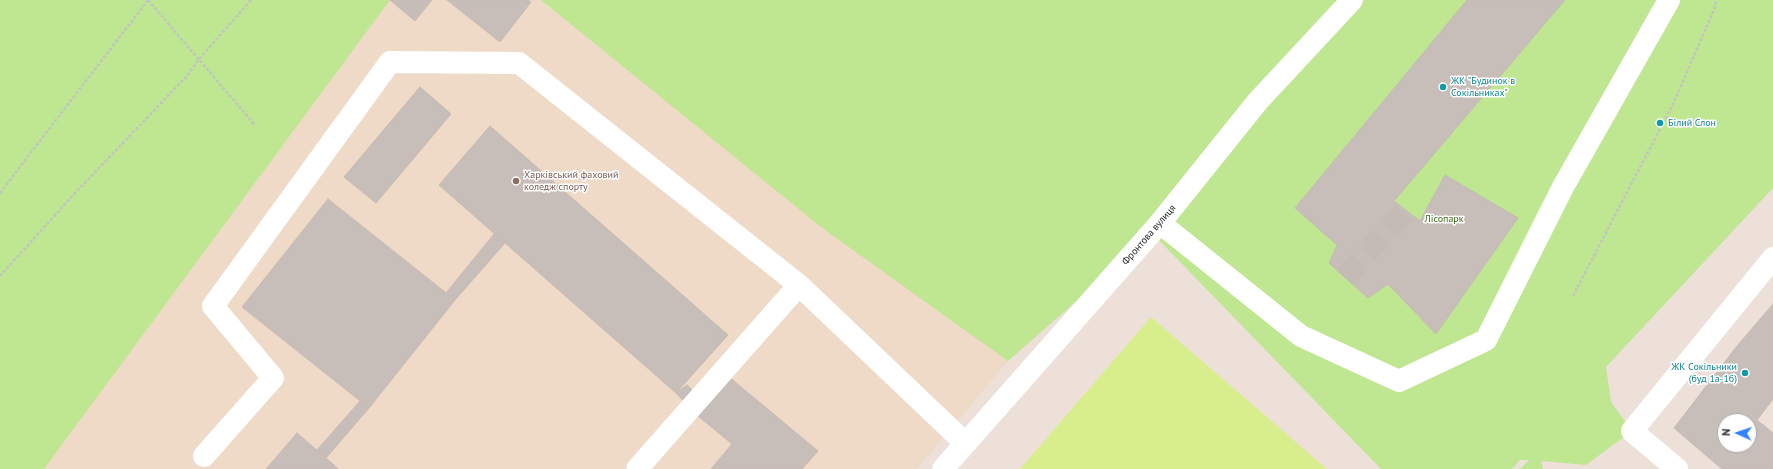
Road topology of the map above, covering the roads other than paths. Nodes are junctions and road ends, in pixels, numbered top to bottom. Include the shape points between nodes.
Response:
1 (1352, 0) edge
2 (1669, 0) edge
3 (1160, 223) junction
4 (1773, 258) edge
5 (799, 285) junction
6 (965, 443) junction
7 (204, 456) dead end
8 (637, 469) edge
9 (943, 469) edge
10 (1677, 469) edge

1 - 3 street, Фронтова вулиця via 1258,102
2 - 3 street via 1563,187 1486,340 1399,381 1301,336
3 - 6 street, Фронтова вулиця
4 - 10 street via 1632,431
5 - 6 street
5 - 7 street via 519,63 390,62 213,306 273,378
5 - 8 street
6 - 9 street, Фронтова вулиця

